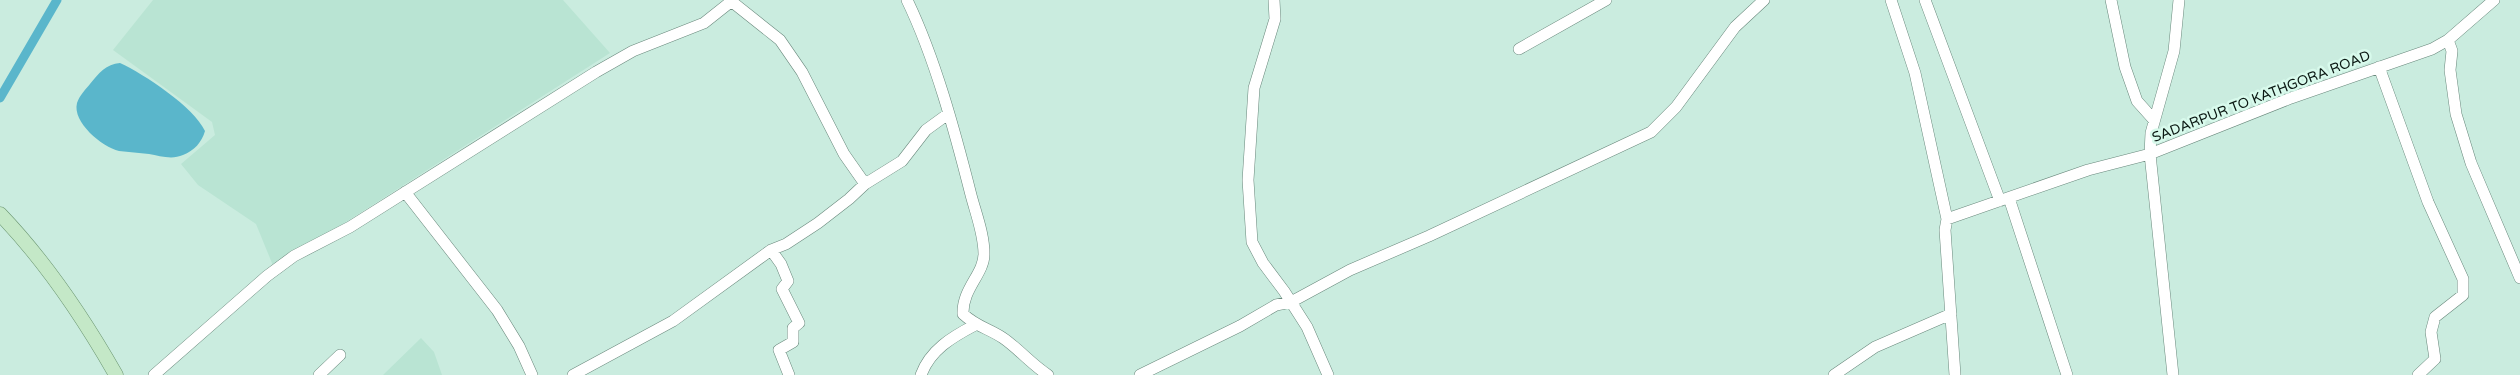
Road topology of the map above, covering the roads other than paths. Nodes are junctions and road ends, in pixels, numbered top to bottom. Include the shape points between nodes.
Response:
1 (907, 0) edge
2 (1274, 0) edge
3 (1606, 0) edge
4 (1764, 0) edge
5 (1891, 0) edge
6 (1926, 0) edge
7 (2111, 0) edge
8 (2179, 0) edge
9 (2494, 0) edge
10 (732, 1) edge
11 (2448, 40) junction
12 (1519, 49) dead end
13 (2379, 67) junction
14 (948, 114) junction
15 (2154, 120) junction
16 (2150, 154) junction
17 (864, 184) junction
18 (405, 192) junction
19 (2004, 199) junction
20 (0, 214) edge
21 (1947, 219) junction
22 (771, 250) junction
23 (2520, 278) edge
24 (1291, 302) junction
25 (1951, 314) junction
26 (975, 325) junction
27 (340, 356) dead end
28 (116, 375) edge
29 (154, 375) edge
30 (319, 375) edge
31 (532, 375) edge
32 (573, 375) edge
33 (789, 375) edge
34 (922, 375) edge
35 (1048, 375) edge
36 (1140, 375) edge
37 (1328, 375) edge
38 (1834, 375) edge
39 (1955, 375) edge
40 (2067, 375) edge
41 (2173, 375) edge
42 (2418, 375) edge

1 - 14 street via 917,20
2 - 24 street via 1275,19 1254,88 1248,180 1252,242
3 - 12 street
4 - 24 street via 1735,26 1676,107 1651,132 1350,270
5 - 21 street via 1916,73
6 - 19 street
7 - 15 street via 2125,67 2137,101
8 - 15 street via 2174,52
9 - 11 street, SADARPUR TO KATHGORA ROAD
10 - 17 street via 780,40 802,72 844,154
10 - 18 street via 704,23 633,51 596,72
11 - 13 street, SADARPUR TO KATHGORA ROAD via 2432,49
11 - 23 street via 2452,52 2450,70 2456,114 2471,163
13 - 16 street, SADARPUR TO KATHGORA ROAD
13 - 42 street via 2428,202 2462,279 2463,295 2435,317 2431,332 2435,359
14 - 17 street via 926,130 902,161
14 - 26 street via 981,230 984,256 962,300 963,314
15 - 16 street
16 - 19 street via 2088,170
16 - 41 street, SADARPUR TO KATHGORA ROAD
17 - 22 street via 818,223
18 - 29 street via 350,227 294,256
18 - 31 street via 497,310
19 - 21 street
19 - 40 street
20 - 28 main road via 26,241 82,317
21 - 25 street
22 - 32 street via 673,321
22 - 33 street via 786,274 788,281 782,289 799,323 794,328 793,342 779,350
24 - 36 street via 1276,305
24 - 37 street via 1307,327
25 - 38 street via 1875,347
25 - 39 street
26 - 34 street via 931,355
26 - 35 street via 1002,337
27 - 30 street

